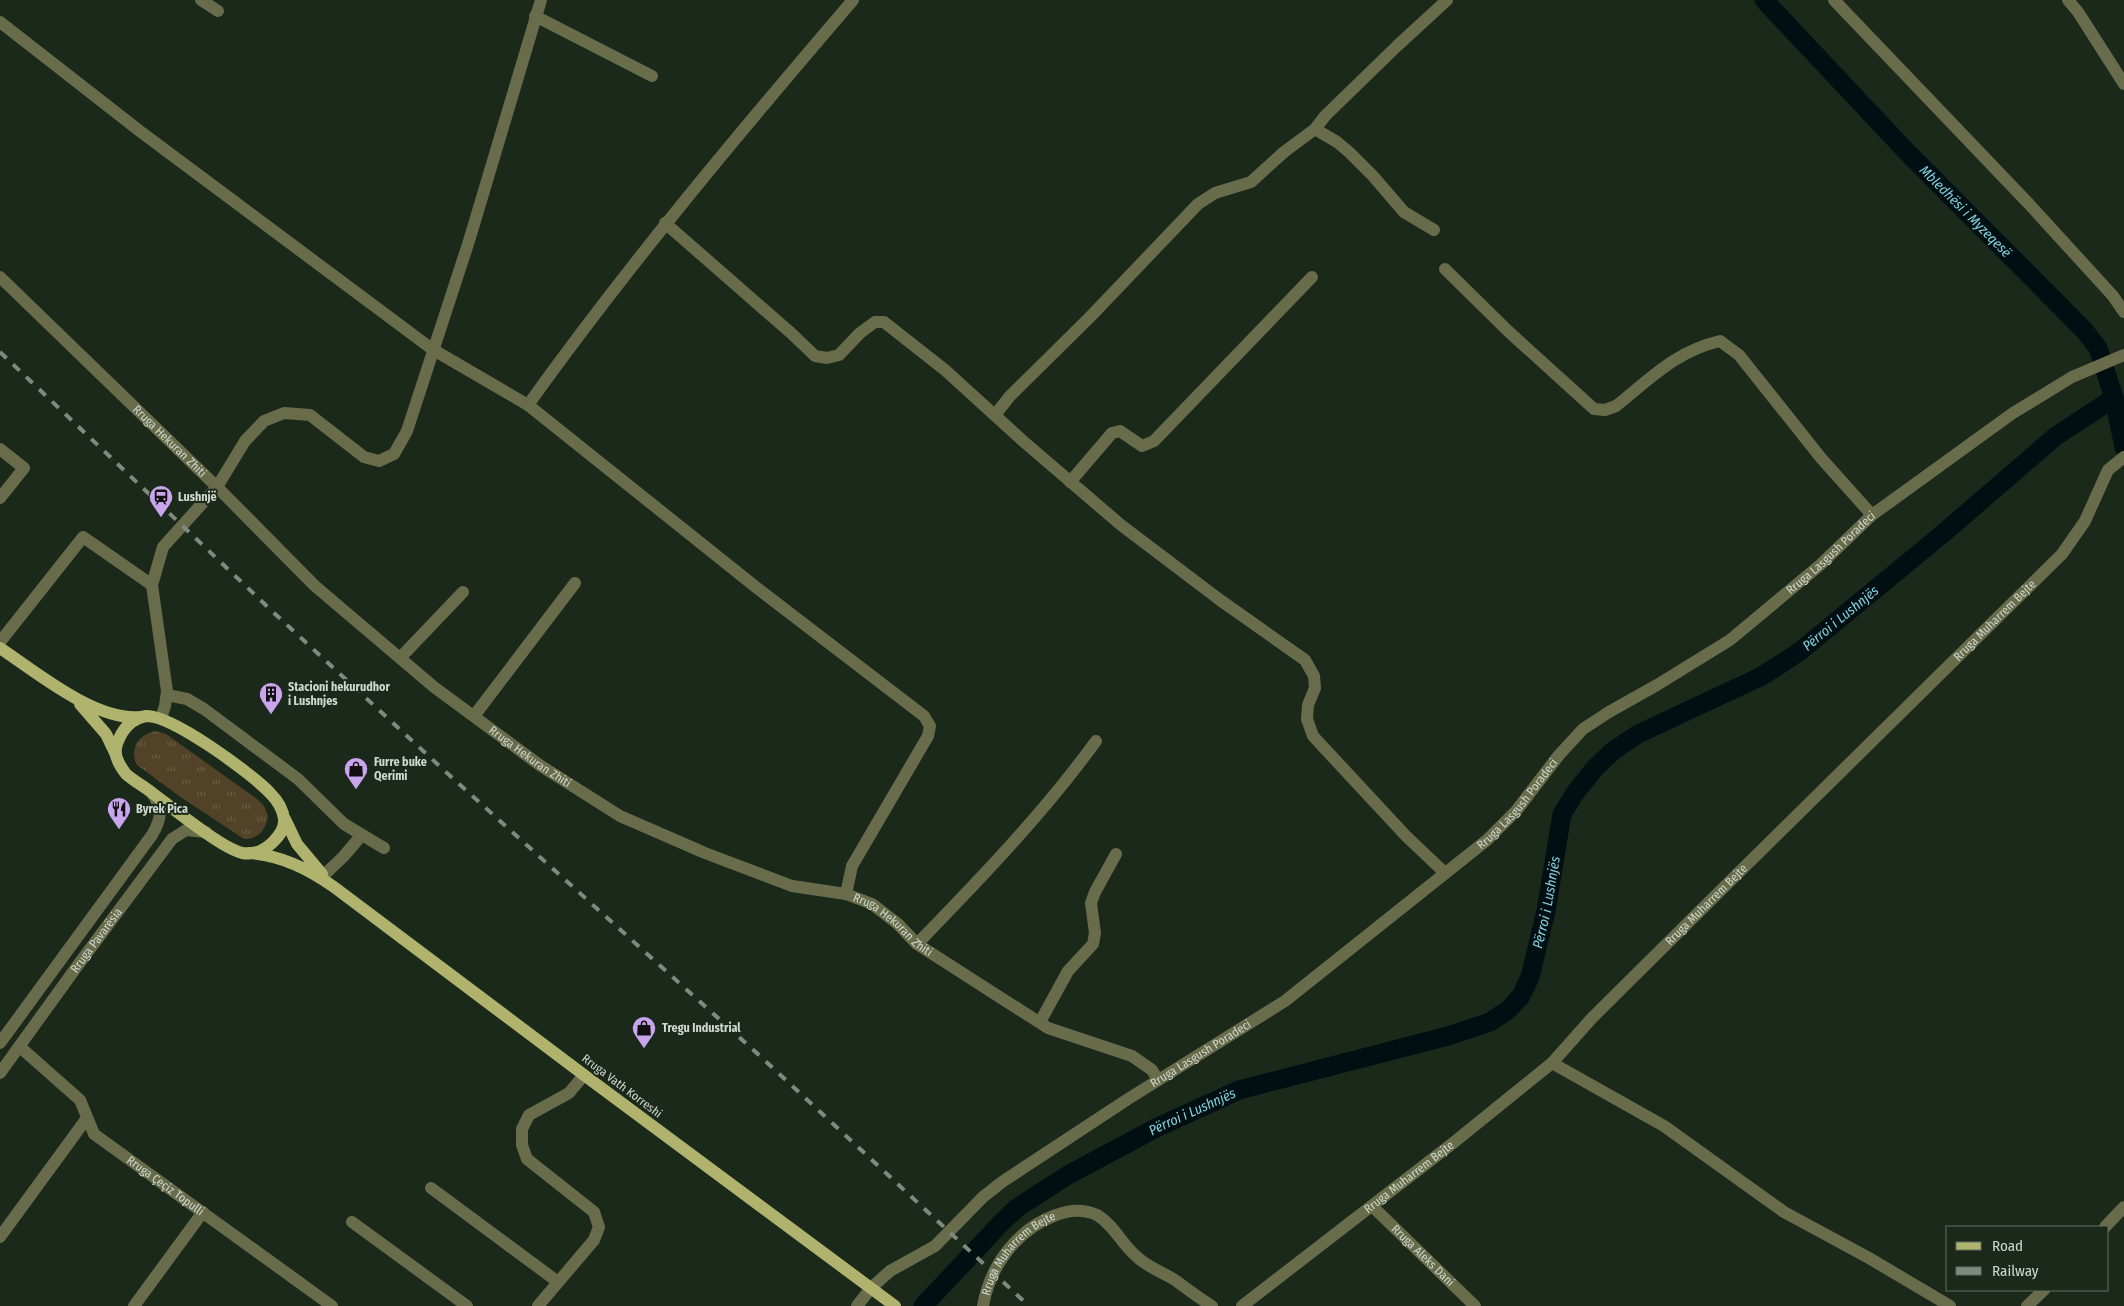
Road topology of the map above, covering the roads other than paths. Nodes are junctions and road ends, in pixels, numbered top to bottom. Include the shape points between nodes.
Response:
1 (201, 0) edge
2 (541, 0) edge
3 (853, 0) edge
4 (1447, 0) edge
5 (1834, 0) edge
6 (2068, 0) edge
7 (218, 12) dead end
8 (535, 16) junction
9 (0, 22) edge
10 (652, 76) dead end
11 (2124, 84) edge
12 (1315, 128) junction
13 (665, 223) junction
14 (1434, 230) dead end
15 (1445, 269) dead end
16 (0, 277) edge
17 (1312, 277) dead end
18 (2124, 312) edge
19 (432, 349) junction
20 (2124, 355) edge
21 (528, 405) junction
22 (994, 415) junction
23 (0, 449) edge
24 (2119, 460) edge
25 (1070, 482) junction
26 (217, 488) junction
27 (0, 498) edge
28 (1872, 515) junction
29 (575, 583) dead end
30 (152, 585) junction
31 (463, 592) dead end
32 (0, 642) edge
33 (0, 648) edge
34 (400, 658) junction
35 (67, 693) junction
36 (167, 695) junction
37 (474, 716) junction
38 (142, 717) junction
39 (161, 718) junction
40 (1096, 741) dead end
41 (117, 758) junction
42 (149, 790) junction
43 (284, 818) junction
44 (207, 832) junction
45 (361, 836) junction
46 (384, 848) dead end
47 (250, 853) junction
48 (1116, 854) dead end
49 (1444, 873) junction
50 (322, 877) junction
51 (846, 894) junction
52 (918, 944) junction
53 (1040, 1022) junction
54 (0, 1043) edge
55 (20, 1047) junction
56 (1552, 1063) junction
57 (0, 1074) edge
58 (584, 1075) junction
59 (1158, 1080) junction
60 (87, 1118) junction
61 (430, 1188) dead end
62 (1372, 1206) junction
63 (2124, 1206) edge
64 (203, 1212) junction
65 (352, 1222) dead end
66 (2106, 1226) edge
67 (0, 1237) edge
68 (558, 1282) junction
69 (871, 1288) junction
70 (2043, 1291) edge
71 (134, 1306) edge
72 (332, 1306) edge
73 (468, 1306) edge
74 (538, 1306) edge
75 (857, 1306) edge
76 (895, 1306) edge
77 (983, 1306) edge
78 (1212, 1306) edge
79 (1242, 1306) edge
80 (1475, 1306) edge
81 (1950, 1306) edge
82 (2027, 1306) edge

1 - 7 street
2 - 8 street
3 - 13 street
4 - 12 street
5 - 18 street via 2030,204
6 - 11 street
8 - 10 street
8 - 19 street via 469,241
9 - 19 street via 140,132
12 - 14 street via 1349,152 1404,212
12 - 22 street via 1251,182 1215,194 1198,204
13 - 21 street
13 - 22 street via 815,356 839,355 860,333 875,322 884,322 945,370
15 - 28 street via 1594,409 1616,406 1676,358 1699,346 1720,342 1739,355 1821,458
16 - 26 street, Rruga Hekuran Zhiti
17 - 25 street via 1154,441 1142,446 1120,431 1112,433
19 - 21 street
19 - 26 street via 407,430 394,454 379,461 364,457 310,415 284,413 264,421 245,441
20 - 28 street, Rruga Lasgush Poradeci via 2072,377 2013,413
21 - 51 street via 924,716 930,726 928,736 852,866
22 - 25 street
23 - 27 street via 24,468
24 - 56 street, Rruga Muharrem Bejte via 2104,476 2085,521 2062,554 1592,1018
25 - 49 street via 1120,525 1212,595 1305,660 1314,676 1315,688 1308,705 1307,719 1313,736
26 - 30 street via 163,547
26 - 34 street, Rruga Hekuran Zhiti via 315,586
28 - 49 street, Rruga Lasgush Poradeci via 1820,565 1730,640 1584,729 1558,755 1503,825
29 - 37 street
30 - 32 street via 83,537
30 - 36 street
31 - 34 street
33 - 35 main road
34 - 37 street, Rruga Hekuran Zhiti
35 - 38 main road via 104,710
35 - 41 main road via 101,727
36 - 39 street
36 - 45 street via 187,699 204,709 298,779 336,818
37 - 51 street, Rruga Hekuran Zhiti via 541,766 620,816 792,886
38 - 39 main road
38 - 41 main road via 134,720 122,734 116,746
39 - 43 main road, Rruga Vath Korreshi via 207,745 261,785 274,797
40 - 52 street via 1057,792
41 - 42 main road, Rruga Vath Korreshi via 126,774
42 - 44 main road, Rruga Vath Korreshi
42 - 54 street, Rruga Pavarësia via 161,812 152,836
43 - 47 main road via 283,829 276,839 264,850
43 - 50 main road, Rruga Vath Korreshi via 297,844
44 - 47 main road, Rruga Vath Korreshi via 235,850
44 - 55 street, Rruga Pavarësia via 186,830 172,839
45 - 46 street
45 - 50 street
47 - 50 main road, Rruga Vath Korreshi via 281,860
48 - 53 street via 1091,903 1095,933 1093,944 1068,971
49 - 59 street, Rruga Lasgush Poradeci via 1285,1001
50 - 58 main road, Rruga Vath Korreshi
51 - 52 street, Rruga Hekuran Zhiti via 872,904
52 - 53 street, Rruga Hekuran Zhiti
53 - 59 street, Rruga Hekuran Zhiti via 1075,1038 1132,1056 1152,1070
55 - 57 street, Rruga Pavarësia
55 - 60 street, Rruga Çeçiz Topulli via 80,1100
56 - 62 street, Rruga Muharrem Bejte
56 - 81 street via 1664,1126 1784,1212
58 - 68 street via 569,1093 529,1115 522,1129 522,1145 527,1159 594,1212 599,1227 594,1240
58 - 69 main road, Rruga Vath Korreshi
59 - 69 street, Rruga Lasgush Poradeci via 1002,1182 928,1252 890,1271
60 - 64 street, Rruga Çeçiz Topulli via 94,1134
60 - 67 street
61 - 68 street
62 - 79 street, Rruga Muharrem Bejte
62 - 80 street, Rruga Aleks Dani
63 - 66 street
64 - 71 street
64 - 72 street, Rruga Çeçiz Topulli
65 - 73 street
68 - 74 street
69 - 75 street, Rruga Lasgush Poradeci
69 - 76 main road, Rruga Vath Korreshi
70 - 82 street
77 - 78 street, Rruga Muharrem Bejte via 998,1266 1018,1238 1045,1219 1076,1211 1101,1218 1137,1257

